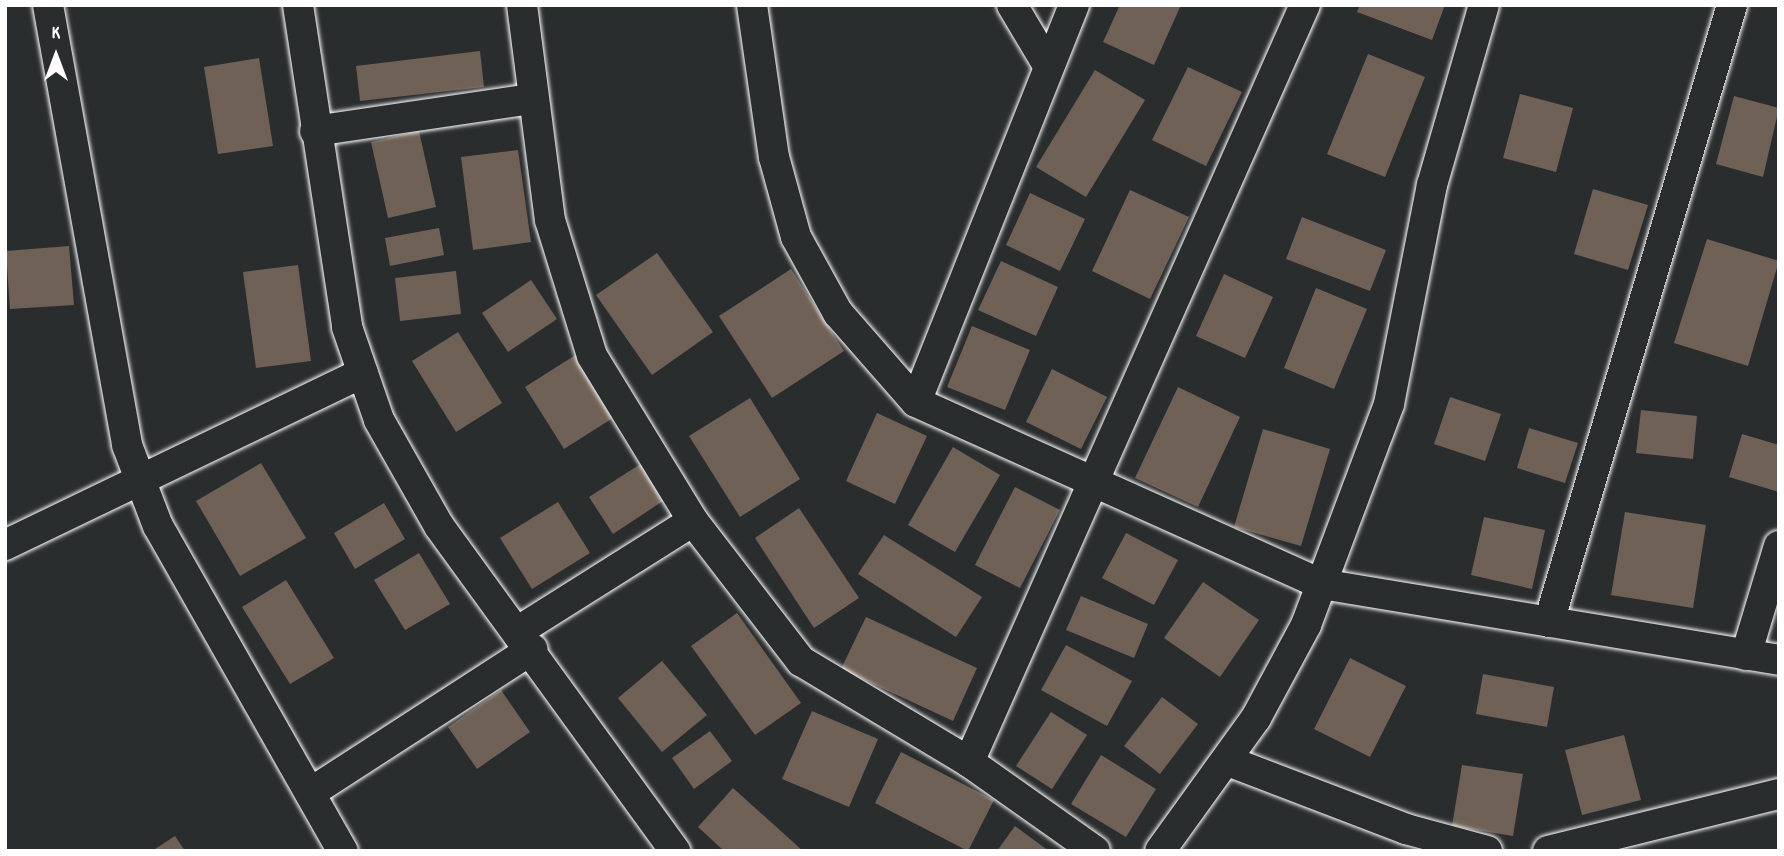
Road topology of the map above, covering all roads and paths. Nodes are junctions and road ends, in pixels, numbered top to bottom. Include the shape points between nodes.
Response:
1 (48, 5) edge
2 (298, 5) edge
3 (522, 5) edge
4 (752, 5) edge
5 (1012, 5) edge
6 (1074, 5) edge
7 (1305, 5) edge
8 (1484, 5) edge
9 (1732, 5) edge
10 (1049, 66) junction
11 (531, 99) junction
12 (315, 131) junction
13 (363, 373) junction
14 (916, 402) junction
15 (141, 480) junction
16 (1089, 480) junction
17 (693, 521) junction
18 (5, 545) edge
19 (1779, 546) edge
20 (1321, 584) junction
21 (1549, 622) junction
22 (526, 640) junction
23 (1746, 655) junction
24 (1779, 660) edge
25 (1228, 761) junction
26 (969, 762) junction
27 (310, 793) junction
28 (1779, 794) edge
29 (343, 851) edge
30 (675, 851) edge
31 (1095, 851) edge
32 (1160, 851) edge
33 (1487, 851) edge
34 (1548, 851) edge

1 - 15 street via 102,327
2 - 12 street
3 - 11 street
4 - 14 street via 779,185 796,237 838,313
5 - 10 street
6 - 10 street
7 - 16 street
8 - 20 street via 1432,185 1389,404
9 - 21 street
10 - 14 street
11 - 12 street
11 - 17 street via 550,220 592,356
12 - 13 street via 347,327
13 - 15 street
13 - 22 street via 379,419 439,526
14 - 16 street
15 - 18 street
15 - 27 street via 158,526
16 - 20 street
16 - 26 street
17 - 22 street
17 - 26 street via 801,661
19 - 23 street
20 - 21 street
20 - 25 street via 1306,625
21 - 23 street
22 - 27 street
22 - 30 street
23 - 24 street
25 - 32 street
25 - 33 street via 1406,829
26 - 31 street
27 - 29 street
28 - 34 street

